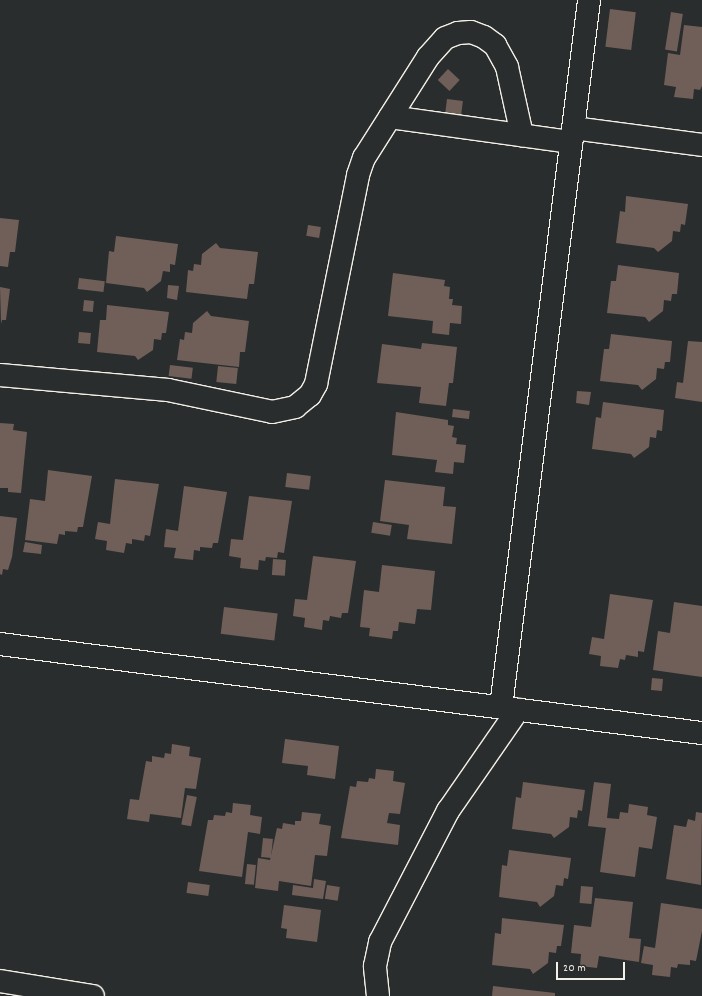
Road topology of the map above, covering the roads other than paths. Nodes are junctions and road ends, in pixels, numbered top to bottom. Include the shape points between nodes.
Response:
1 (589, 0) edge
2 (390, 117) junction
3 (522, 135) junction
4 (572, 135) junction
5 (702, 145) edge
6 (0, 375) edge
7 (0, 644) edge
8 (509, 708) junction
9 (702, 733) edge
10 (0, 981) edge
11 (93, 996) edge
12 (378, 996) edge

1 - 4 street
2 - 3 street
2 - 3 street via 436,47 452,35 471,32 484,37 502,55
2 - 6 street via 364,158 358,175 316,384 301,404 287,410 272,412 168,390
3 - 4 street
4 - 5 street
4 - 8 street
7 - 8 street
8 - 9 street
8 - 12 street via 448,811 380,942 375,966
10 - 11 street

